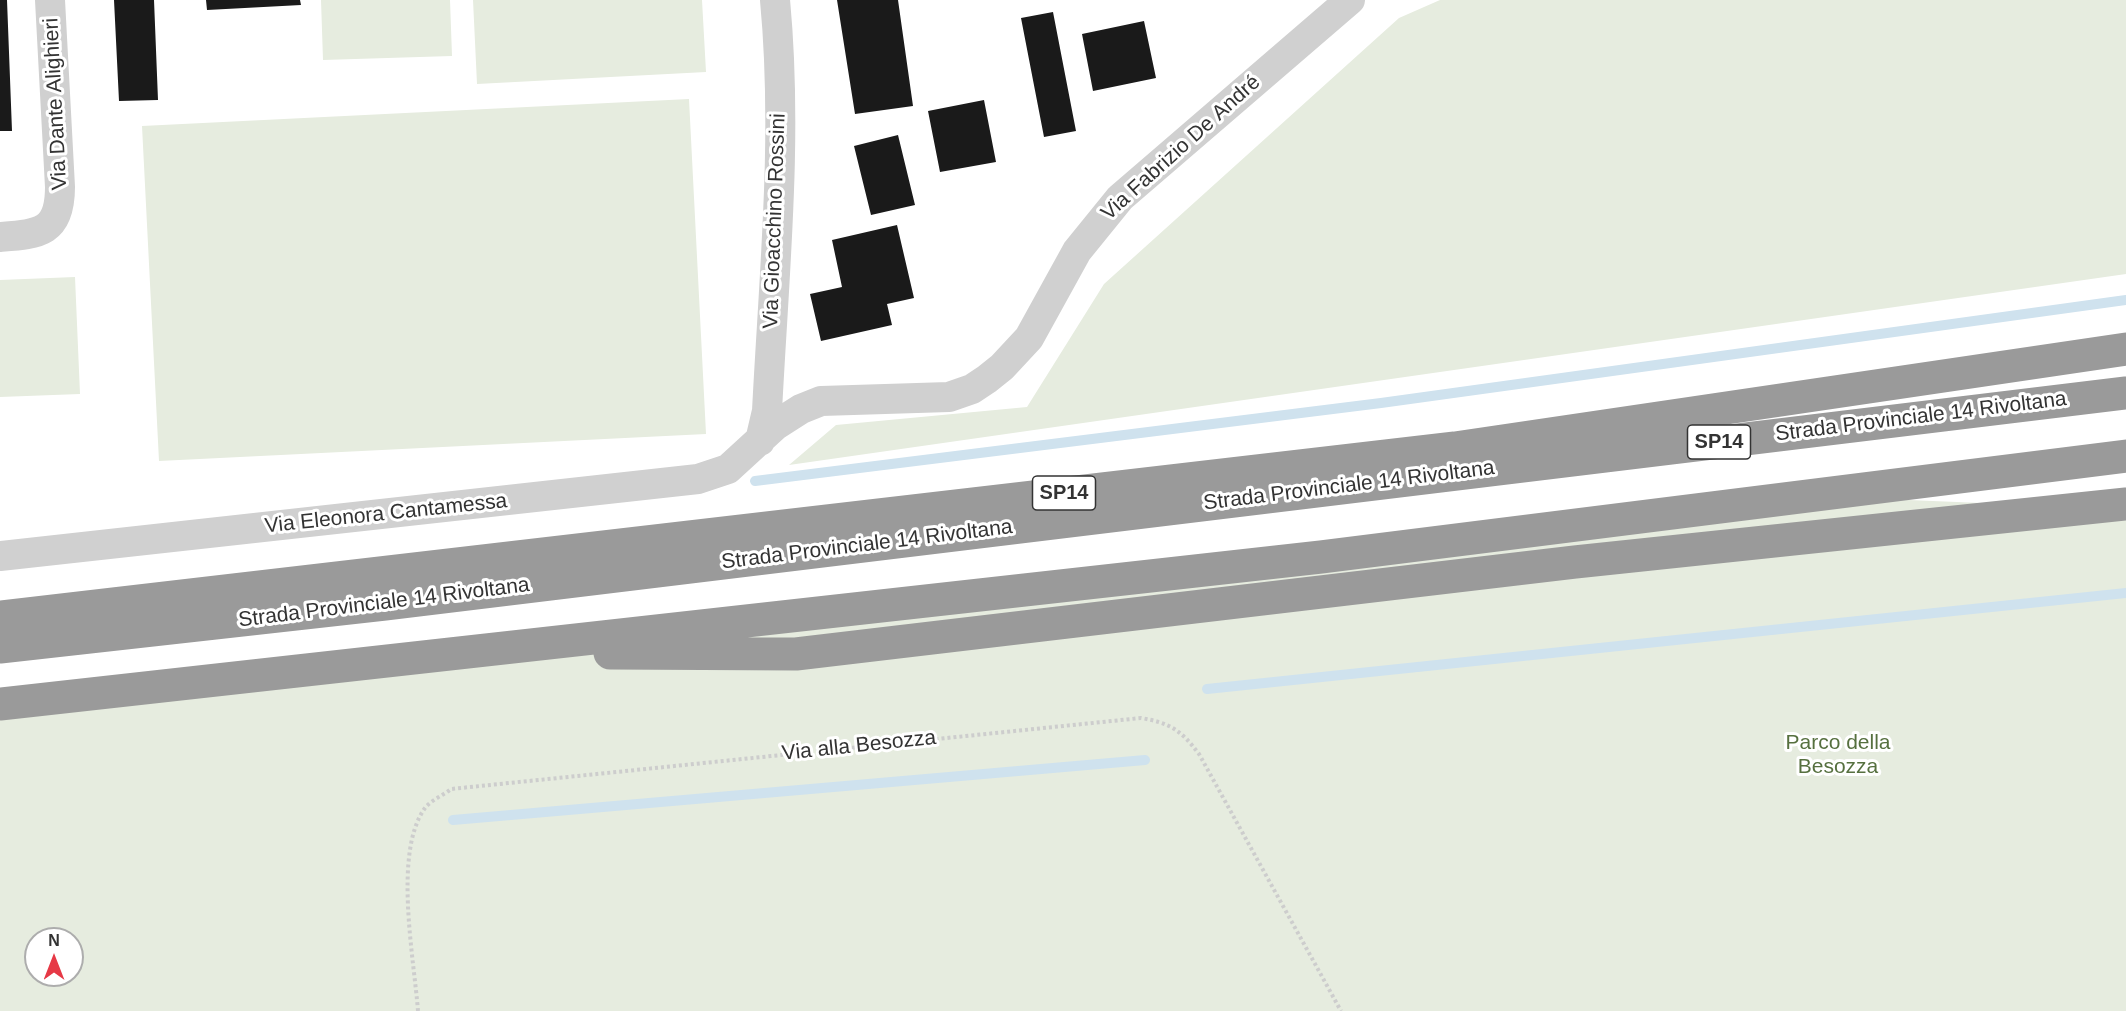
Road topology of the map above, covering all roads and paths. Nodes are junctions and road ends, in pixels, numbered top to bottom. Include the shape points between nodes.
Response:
1 (50, 0) edge
2 (775, 0) edge
3 (1350, 0) edge
4 (0, 237) edge
5 (2126, 349) edge
6 (2126, 393) edge
7 (760, 441) junction
8 (2126, 456) edge
9 (2126, 504) edge
10 (0, 556) edge
11 (0, 617) edge
12 (0, 647) edge
13 (458, 652) junction
14 (0, 704) edge
15 (418, 1011) edge
16 (1341, 1011) edge

1 - 4 street, Via Dante Alighieri via 60,187 58,214 46,229
2 - 7 street, Via Gioacchino Rossini via 780,138 767,411
3 - 7 street, Via Fabrizio De André via 1120,198 1077,251 1029,338 987,379 949,397 820,401 789,416
5 - 11 highway, SP14 via 1455,448
6 - 12 highway, Strada Provinciale 14 Rivoltana / SP14
7 - 10 street, Via Eleonora Cantamessa via 728,469 698,479
8 - 13 highway via 1321,557
9 - 13 highway via 1575,562 796,654
13 - 14 highway
15 - 16 path, Via alla Besozza via 406,867 413,833 426,807 451,789 1141,718 1160,721 1184,733 1199,754

